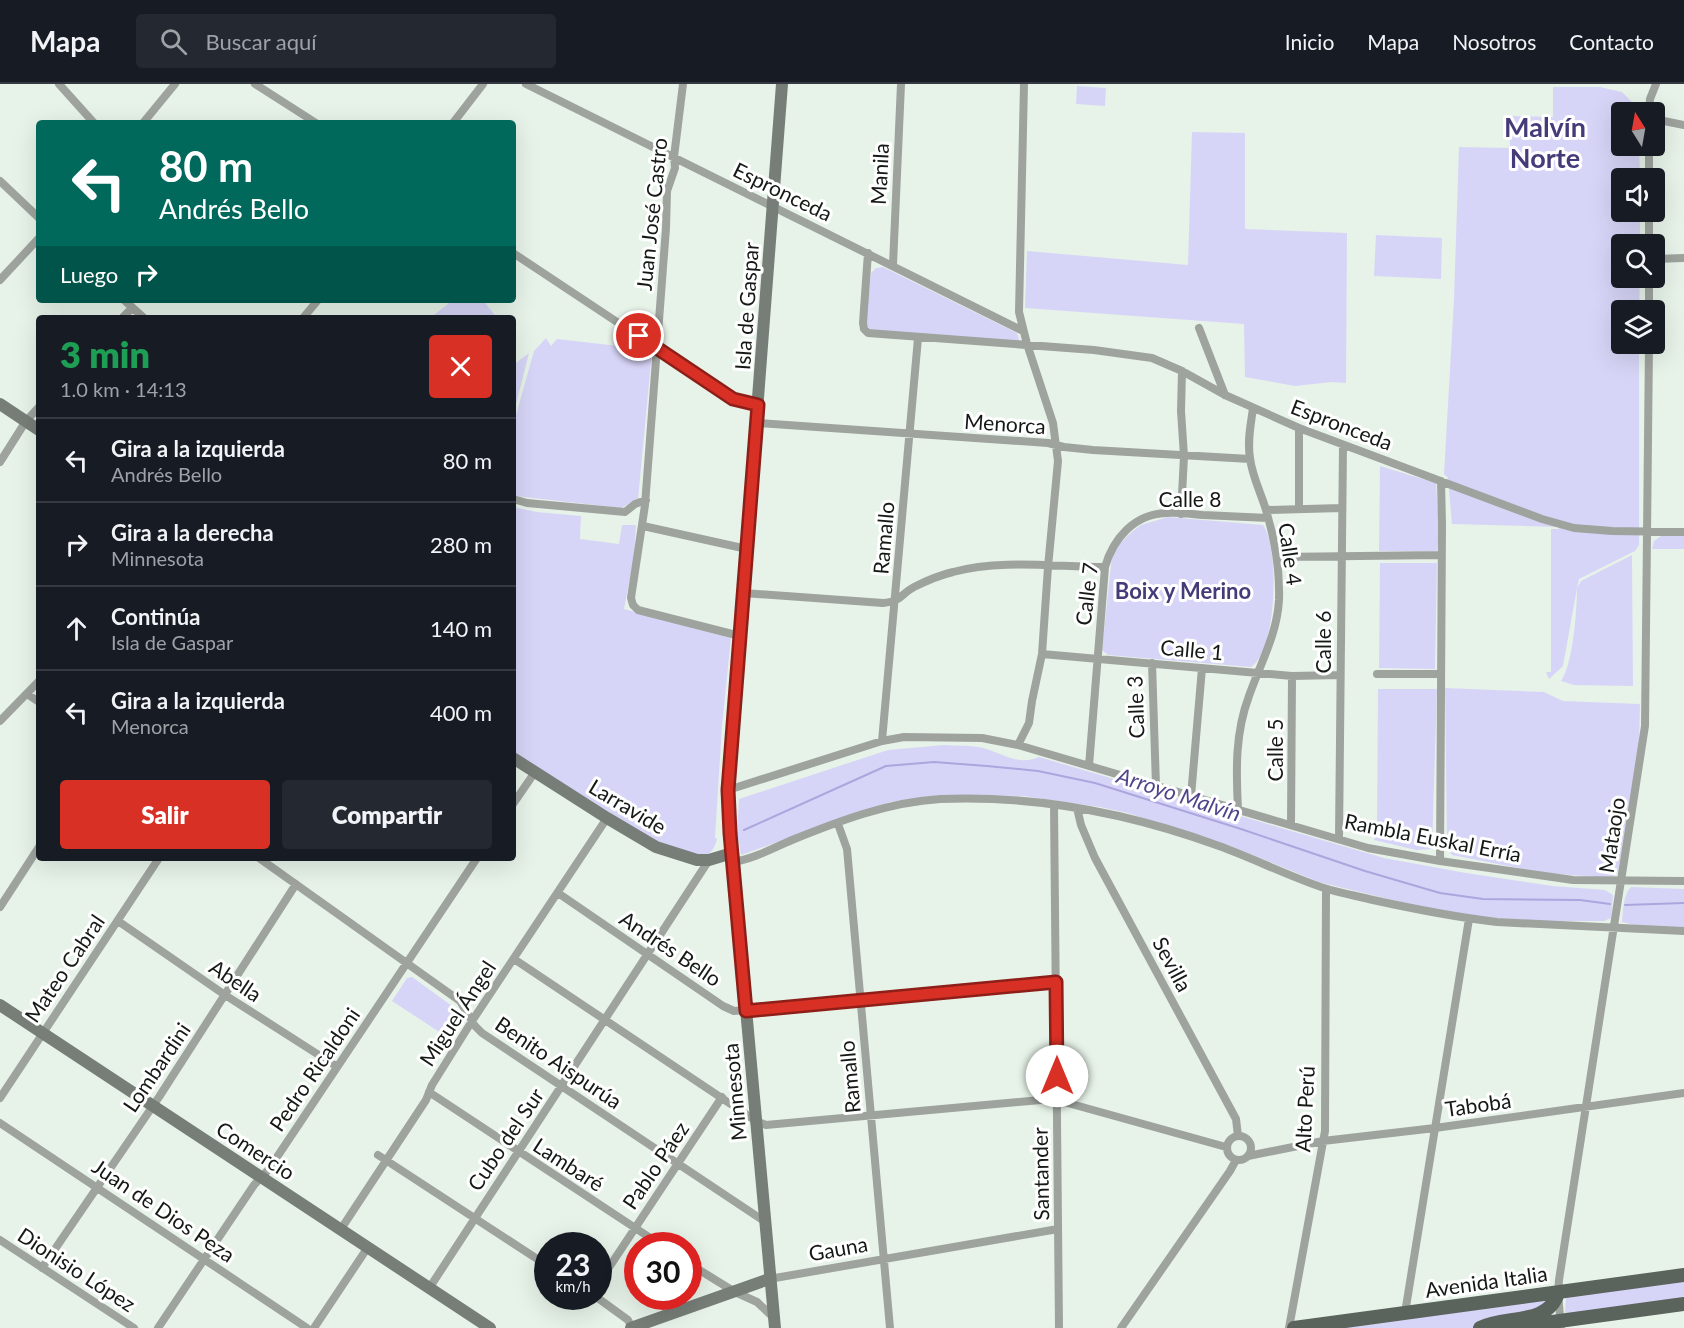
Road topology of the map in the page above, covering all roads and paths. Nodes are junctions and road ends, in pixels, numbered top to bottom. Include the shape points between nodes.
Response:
1 (59, 84) edge
2 (175, 84) edge
3 (255, 84) edge
4 (483, 84) edge
5 (526, 84) edge
6 (683, 84) edge
7 (782, 84) edge
8 (901, 84) edge
9 (1024, 84) edge
10 (1654, 85) edge
11 (1650, 102) edge
12 (91, 120) edge
13 (145, 120) edge
14 (311, 120) edge
15 (455, 120) edge
16 (1665, 121) edge
17 (1684, 125) edge
18 (674, 157) junction
19 (0, 181) edge
20 (772, 206) junction
21 (36, 215) edge
22 (36, 241) edge
23 (868, 254) junction
24 (516, 255) edge
25 (1684, 258) edge
26 (1665, 259) edge
27 (893, 265) junction
28 (0, 280) edge
29 (127, 303) edge
30 (316, 303) edge
31 (132, 308) junction
32 (125, 315) edge
33 (140, 315) edge
34 (306, 315) edge
35 (1199, 328) dead end
36 (1023, 331) junction
37 (918, 338) junction
38 (1027, 345) junction
39 (657, 348) junction
40 (1649, 354) edge
41 (1182, 371) junction
42 (1225, 395) junction
43 (0, 404) edge
44 (758, 405) junction
45 (1253, 408) junction
46 (36, 409) edge
47 (26, 421) junction
48 (757, 423) junction
49 (36, 428) edge
50 (1299, 428) junction
51 (910, 435) junction
52 (1342, 445) junction
53 (1057, 446) junction
54 (1184, 456) junction
55 (1250, 459) junction
56 (0, 462) edge
57 (1441, 481) junction
58 (516, 500) edge
59 (646, 500) junction
60 (1341, 508) junction
61 (1299, 509) junction
62 (1181, 514) junction
63 (1267, 514) junction
64 (644, 525) junction
65 (1648, 532) junction
66 (1684, 532) edge
67 (1119, 537) joint
68 (747, 549) junction
69 (1340, 555) junction
70 (1441, 555) junction
71 (1278, 557) junction
72 (1048, 567) junction
73 (1105, 567) junction
74 (743, 593) junction
75 (896, 602) junction
76 (740, 636) junction
77 (1042, 654) junction
78 (1097, 659) junction
79 (1152, 663) junction
80 (1202, 668) junction
81 (1258, 673) junction
82 (1377, 674) dead end
83 (1440, 674) junction
84 (1339, 675) junction
85 (1292, 676) junction
86 (36, 684) edge
87 (27, 694) junction
88 (36, 700) edge
89 (0, 721) edge
90 (882, 741) junction
91 (1018, 745) junction
92 (516, 760) edge
93 (1089, 766) junction
94 (535, 772) junction
95 (1156, 786) junction
96 (728, 790) junction
97 (1191, 796) junction
98 (516, 800) edge
99 (1054, 805) junction
100 (1077, 807) junction
101 (1238, 808) junction
102 (607, 818) junction
103 (838, 824) junction
104 (1291, 824) junction
105 (1339, 838) junction
106 (36, 852) edge
107 (732, 857) junction
108 (709, 860) junction
109 (157, 861) edge
110 (263, 861) edge
111 (475, 861) edge
112 (1440, 861) junction
113 (1623, 881) junction
114 (1684, 882) edge
115 (296, 884) junction
116 (1326, 889) junction
117 (558, 893) junction
118 (0, 907) edge
119 (1469, 919) junction
120 (118, 921) junction
121 (1614, 926) junction
122 (1684, 931) edge
123 (649, 954) junction
124 (514, 959) junction
125 (407, 963) junction
126 (1056, 982) junction
127 (225, 994) junction
128 (861, 999) junction
129 (0, 1005) edge
130 (746, 1011) junction
131 (604, 1019) junction
132 (472, 1020) junction
133 (43, 1033) junction
134 (336, 1066) junction
135 (562, 1086) junction
136 (429, 1092) junction
137 (1684, 1093) edge
138 (722, 1097) junction
139 (0, 1098) edge
140 (1057, 1100) junction
141 (153, 1105) junction
142 (1586, 1106) junction
143 (870, 1116) junction
144 (756, 1121) junction
145 (0, 1123) edge
146 (1435, 1128) junction
147 (1238, 1136) junction
148 (1248, 1141) junction
149 (1323, 1142) junction
150 (1226, 1147) junction
151 (1277, 1149) junction
152 (517, 1152) junction
153 (378, 1155) dead end
154 (1248, 1156) junction
155 (387, 1160) junction
156 (1236, 1160) junction
157 (678, 1163) junction
158 (262, 1177) junction
159 (97, 1187) junction
160 (474, 1218) junction
161 (764, 1221) junction
162 (635, 1228) junction
163 (340, 1229) junction
164 (1058, 1229) junction
165 (641, 1232) edge
166 (0, 1240) edge
167 (368, 1247) junction
168 (534, 1257) edge
169 (204, 1259) junction
170 (884, 1260) junction
171 (612, 1263) edge
172 (42, 1268) junction
173 (702, 1272) edge
174 (1684, 1275) edge
175 (769, 1279) junction
176 (430, 1287) junction
177 (735, 1292) junction
178 (1558, 1293) junction
179 (1684, 1304) edge
180 (612, 1308) edge
181 (1405, 1313) junction
182 (774, 1322) edge
183 (474, 1324) edge
184 (1560, 1324) edge
185 (134, 1328) edge
186 (158, 1328) edge
187 (308, 1328) edge
188 (314, 1328) edge
189 (490, 1328) edge
190 (632, 1328) edge
191 (890, 1328) edge
192 (1059, 1328) edge
193 (1121, 1328) edge
194 (1289, 1328) edge
195 (1294, 1328) edge
196 (1480, 1328) edge
197 (1508, 1328) edge

1 - 12 street
2 - 13 street
3 - 14 street
4 - 15 street
5 - 18 street, Espronceda
6 - 18 street, Juan José Castro
7 - 20 street, Isla de Gaspar
8 - 27 street, Manila
9 - 36 street via 1019,312
10 - 11 street
16 - 17 street
18 - 20 street, Espronceda
18 - 39 street, Juan José Castro via 675,168 667,191
19 - 21 street
20 - 23 street, Espronceda
20 - 44 street, Isla de Gaspar
22 - 28 street
23 - 27 street, Espronceda
23 - 37 street, Espronceda via 863,324 867,332
24 - 39 street
25 - 26 street
27 - 36 street, Espronceda
29 - 31 street
30 - 34 street
31 - 32 street
31 - 33 street
35 - 42 street
36 - 38 street
37 - 38 street, Espronceda
37 - 51 street, Ramallo
38 - 41 street, Espronceda via 1138,355
38 - 53 street
39 - 44 street via 733,399
39 - 59 street, Juan José Castro
40 - 65 street, Mataojo
41 - 42 street, Espronceda
41 - 54 street
42 - 45 street, Espronceda
43 - 47 street
44 - 48 street, Isla de Gaspar
45 - 50 street, Espronceda
45 - 55 street, Calle 4
46 - 47 street
47 - 49 street
47 - 56 street
48 - 51 street, Menorca
48 - 68 street, Isla de Gaspar
50 - 52 street, Espronceda
50 - 61 street
51 - 53 street, Menorca
51 - 75 street, Ramallo
52 - 57 street, Espronceda
52 - 60 street, Calle 6
53 - 54 street, Menorca
53 - 72 street
54 - 55 street, Menorca
54 - 62 street
55 - 63 street, Calle 4
57 - 65 street, Espronceda via 1574,528
57 - 70 street
58 - 59 street via 625,512
59 - 64 street, Juan José Castro
60 - 61 street, Calle 8
60 - 69 street, Calle 6
61 - 63 street, Calle 8
62 - 63 street, Calle 8
62 - 67 street, Calle 8 via 1144,518
63 - 71 street, Calle 4
64 - 68 street
64 - 76 street, Juan José Castro via 633,605 638,610
65 - 66 street, Espronceda
65 - 113 street, Mataojo via 1645,726
67 - 73 street, Calle 7
68 - 74 street, Isla de Gaspar
69 - 70 street
69 - 71 street
69 - 84 street, Calle 6
70 - 83 street
71 - 81 street, Calle 4 via 1279,604 1271,641
72 - 73 street
72 - 75 street via 996,564 951,572 913,587
72 - 77 street
73 - 78 street, Calle 7
74 - 75 street
74 - 76 street, Isla de Gaspar
75 - 90 street, Ramallo
76 - 96 street, Isla de Gaspar
77 - 78 street, Calle 1
77 - 91 street via 1029,723
78 - 79 street, Calle 1
78 - 93 street, Calle 7
79 - 80 street, Calle 1
79 - 95 street, Calle 3
80 - 81 street, Calle 1
80 - 97 street
81 - 85 street, Calle 1
81 - 101 street, Calle 4 via 1237,742
82 - 83 street
83 - 112 street
84 - 85 street, Calle 1
84 - 105 street, Calle 6
85 - 104 street, Calle 5
86 - 87 street
87 - 88 street
87 - 89 street
90 - 91 street, Rambla Euskal Erría via 951,736
90 - 96 street, Rambla Euskal Erría
91 - 93 street, Rambla Euskal Erría
92 - 94 street, Larravide
93 - 95 street, Rambla Euskal Erría
94 - 98 street
94 - 102 street, Larravide
95 - 97 street, Rambla Euskal Erría
96 - 107 street, Isla de Gaspar
97 - 101 street, Rambla Euskal Erría
99 - 100 street
99 - 103 street via 988,799 917,801
99 - 126 street, Santander
100 - 116 street via 1130,818 1219,846
100 - 147 street, Sevilla via 1095,858 1236,1119
101 - 104 street, Rambla Euskal Erría
102 - 108 street, Larravide via 656,847 689,859
102 - 117 street, Miguel Ángel
103 - 107 street via 746,859
103 - 128 street, Ramallo via 848,860
104 - 105 street, Rambla Euskal Erría
105 - 112 street, Rambla Euskal Erría via 1368,848
106 - 118 street
107 - 108 street, Larravide
107 - 130 street, Minnesota
108 - 123 street, Cubo del Sur
109 - 120 street, Mateo Cabral
110 - 115 street, Benito Aispurúa
111 - 125 street, Pedro Ricaldoni
112 - 113 street, Rambla Euskal Erría via 1573,880
113 - 114 street, Rambla Euskal Erría
113 - 121 street, Mataojo
115 - 125 street, Benito Aispurúa
115 - 127 street, Lombardini
116 - 119 street
116 - 149 street, Alto Perú
117 - 123 street, Andrés Bello
117 - 124 street, Miguel Ángel
119 - 121 street
119 - 146 street
120 - 127 street, Abella
120 - 133 street, Mateo Cabral
121 - 122 street
121 - 142 street, Mataojo
123 - 130 street, Andrés Bello via 723,1006
123 - 131 street, Cubo del Sur
124 - 131 street
124 - 132 street, Miguel Ángel
125 - 132 street, Benito Aispurúa via 460,1001
125 - 134 street, Pedro Ricaldoni
126 - 128 street, Andrés Bello
126 - 140 street, Santander
127 - 134 street, Abella
127 - 141 street, Lombardini
128 - 130 street, Andrés Bello
128 - 143 street, Ramallo
129 - 133 street, Comercio
130 - 144 street, Minnesota
131 - 135 street, Cubo del Sur
131 - 138 street
132 - 135 street, Benito Aispurúa via 482,1033
132 - 136 street, Miguel Ángel
133 - 139 street, Mateo Cabral
133 - 141 street, Comercio
134 - 158 street, Pedro Ricaldoni
135 - 152 street, Cubo del Sur
135 - 157 street, Benito Aispurúa
136 - 152 street, Lambaré
136 - 155 street, Miguel Ángel
137 - 142 street, Tabobá
138 - 144 street
138 - 157 street, Pablo Páez
140 - 143 street
140 - 150 street
140 - 164 street, Santander
141 - 158 street, Comercio
141 - 159 street, Lombardini
142 - 146 street, Tabobá
142 - 178 street, Mataojo
143 - 144 street via 766,1125
143 - 170 street, Ramallo
144 - 161 street, Minnesota
145 - 159 street, Juan de Dios Peza
146 - 149 street, Tabobá
146 - 181 street
147 - 148 street, Tabobá
147 - 150 street via 1228,1141
148 - 151 street, Tabobá
148 - 154 street
149 - 151 street, Tabobá
149 - 194 street, Alto Perú
150 - 156 street
151 - 154 street, Tabobá
152 - 160 street, Cubo del Sur
152 - 162 street, Lambaré
153 - 155 street
154 - 156 street, Tabobá
155 - 160 street
155 - 163 street, Miguel Ángel
156 - 193 street
157 - 161 street, Benito Aispurúa
157 - 162 street, Pablo Páez
158 - 163 street, Comercio
158 - 169 street, Pedro Ricaldoni
159 - 169 street, Juan de Dios Peza
159 - 172 street, Lombardini
160 - 168 street
160 - 176 street, Cubo del Sur
161 - 175 street, Minnesota
162 - 165 street, Lambaré
162 - 171 street, Pablo Páez
163 - 167 street, Comercio
164 - 170 street, Gauna
164 - 192 street, Santander
166 - 172 street, Dionisio López
167 - 176 street, Comercio
167 - 188 street
169 - 186 street, Pedro Ricaldoni
169 - 187 street, Juan de Dios Peza
170 - 175 street, Gauna
170 - 191 street, Ramallo
172 - 185 street, Dionisio López
173 - 177 street
174 - 178 main road, Avenida Italia
175 - 177 street, Gauna
175 - 182 street, Minnesota
176 - 183 street, Comercio
177 - 182 street via 757,1302
177 - 190 street, Gauna
178 - 181 main road, Avenida Italia
178 - 184 street, Mataojo
178 - 196 main road via 1555,1301 1527,1319
179 - 184 main road
180 - 190 street
181 - 195 main road, Avenida Italia
183 - 189 street, Comercio
184 - 197 main road

